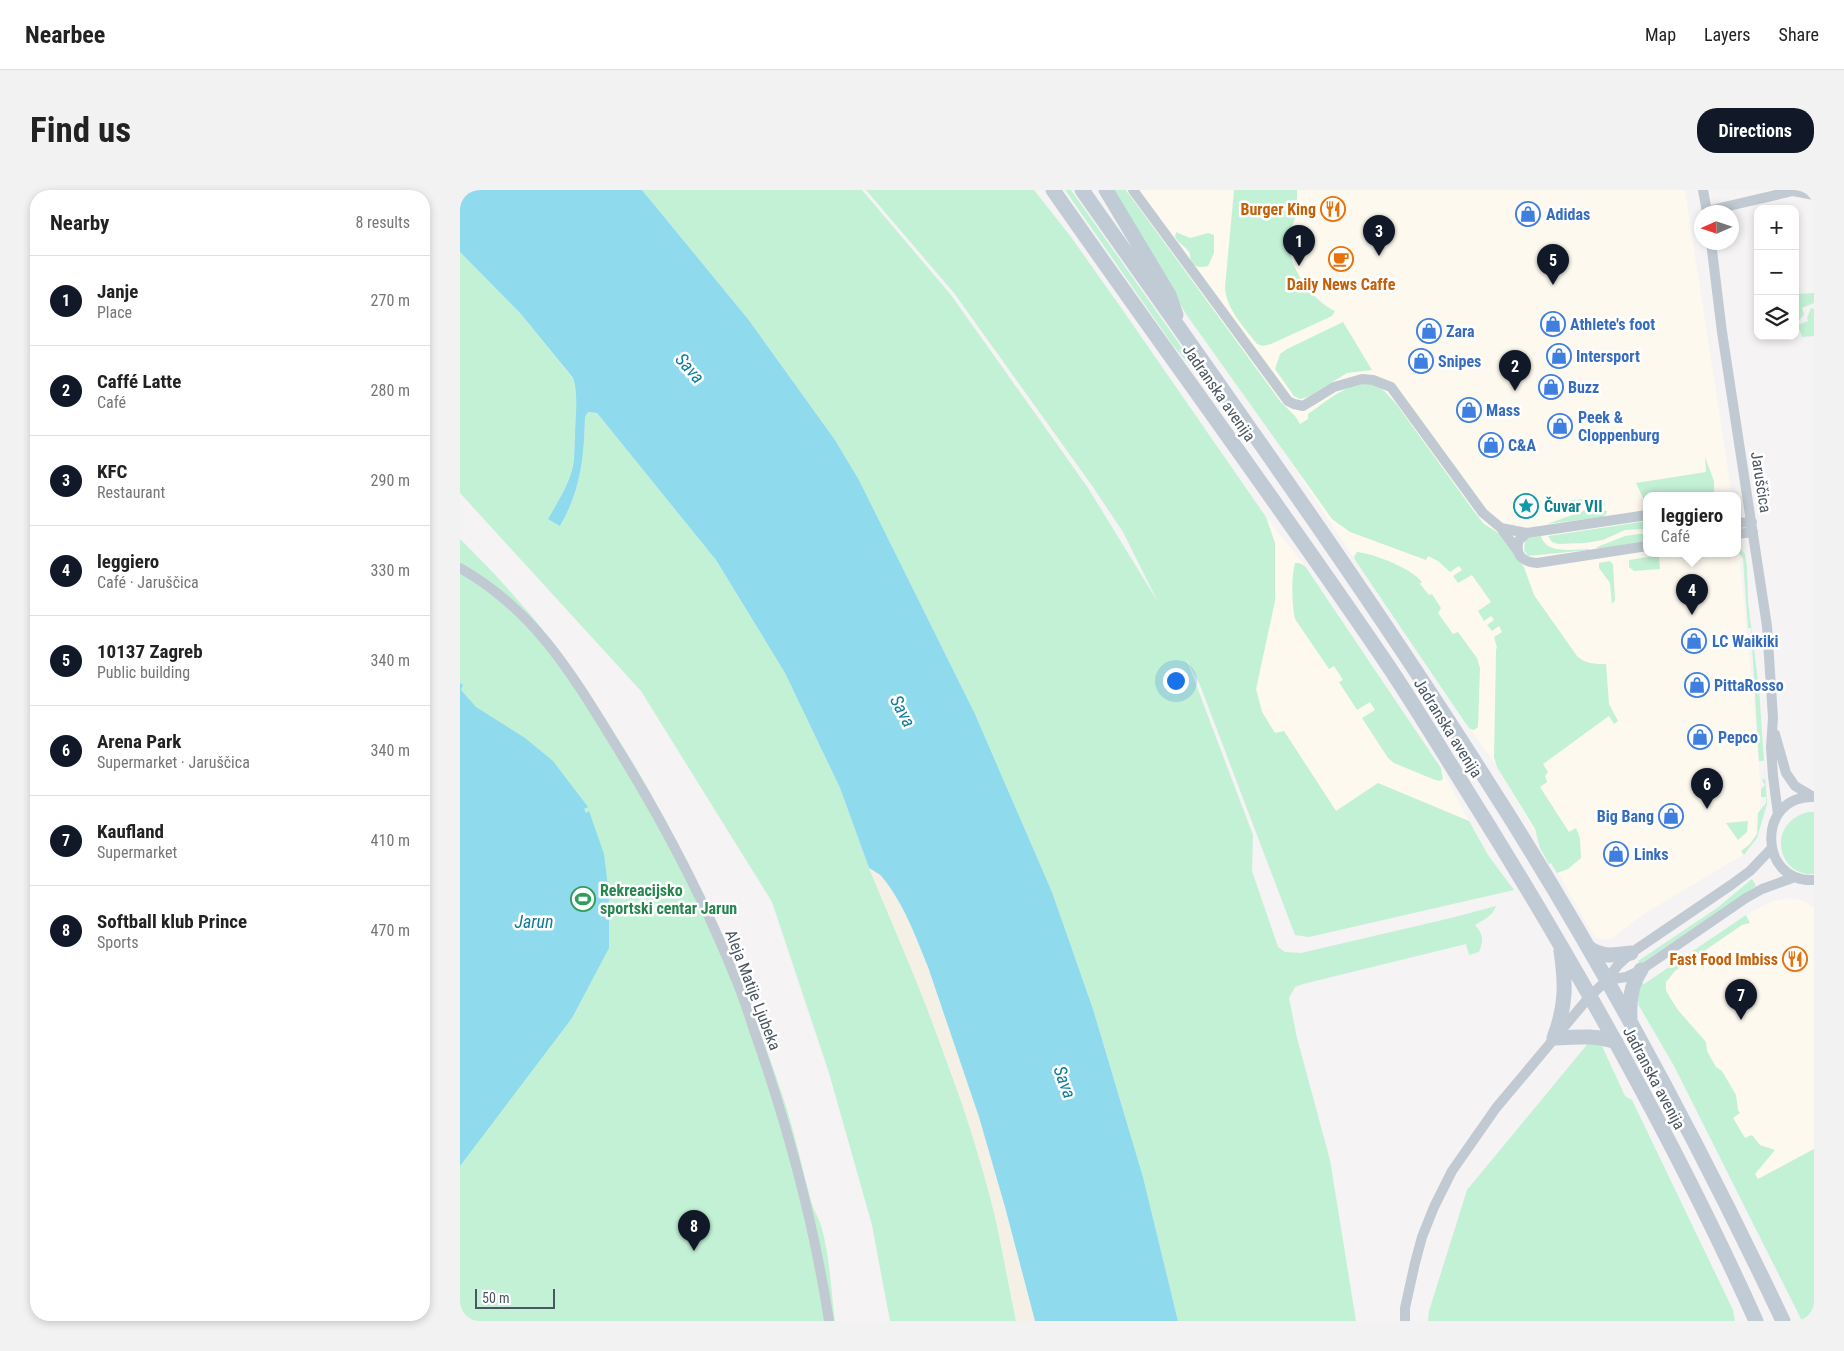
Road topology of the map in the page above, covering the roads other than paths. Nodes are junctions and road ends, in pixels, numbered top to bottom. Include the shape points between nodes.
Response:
1 (1042, 190) edge
2 (1053, 190) edge
3 (1082, 190) edge
4 (1106, 190) edge
5 (1133, 190) edge
6 (1703, 190) edge
7 (1794, 190) edge
8 (1814, 194) edge
9 (1706, 205) edge
10 (1735, 205) edge
11 (1078, 225) junction
12 (1712, 250) edge
13 (1184, 335) junction
14 (1643, 516) edge
15 (1741, 524) edge
16 (1753, 527) junction
17 (1500, 528) junction
18 (1741, 532) edge
19 (1527, 533) junction
20 (1643, 547) edge
21 (1517, 550) junction
22 (460, 568) edge
23 (1773, 727) junction
24 (1813, 797) edge
25 (1778, 814) junction
26 (1772, 849) junction
27 (1795, 877) junction
28 (1812, 883) edge
29 (1559, 940) junction
30 (1588, 947) junction
31 (1631, 953) junction
32 (1641, 970) junction
33 (1607, 980) junction
34 (1590, 996) junction
35 (1630, 1019) junction
36 (1554, 1038) junction
37 (1616, 1042) junction
38 (828, 1321) edge
39 (1404, 1321) edge
40 (1756, 1321) edge
41 (1783, 1321) edge

1 - 11 main road
2 - 11 main road, Jadranska avenija
3 - 13 main road, Jadranska avenija
4 - 13 main road via 1169,295
5 - 17 street via 1288,401 1303,406 1334,386 1362,379 1391,387 1483,513
6 - 9 street
7 - 8 street
7 - 10 street
11 - 29 main road, Jadranska avenija via 1390,669
12 - 16 street, Jaruščica
13 - 30 main road, Jadranska avenija via 1416,672 1488,782
14 - 19 street
15 - 16 street
16 - 18 street
16 - 23 street, Jaruščica via 1767,626
17 - 19 street
17 - 21 street
19 - 21 street via 1518,540
20 - 21 street via 1537,563 1523,560
22 - 38 street, Aleja Matije Ljubeka via 501,595 547,641 628,763 701,901 736,977 788,1134 816,1249
23 - 24 street, Jaruščica via 1786,773 1795,786
23 - 25 street, Jaruščica via 1771,747
24 - 25 street via 1799,799
25 - 26 street via 1772,825
26 - 27 street via 1776,861
26 - 31 street via 1750,871
27 - 28 street
27 - 32 street via 1746,898
29 - 34 main road, Jadranska avenija
29 - 36 main road via 1565,999
30 - 31 main road via 1603,955
30 - 33 main road, Jadranska avenija
31 - 33 street
32 - 33 street
32 - 35 main road via 1634,982
33 - 34 street
33 - 35 main road, Jadranska avenija
34 - 36 street
34 - 37 main road, Jadranska avenija
35 - 41 main road, Jadranska avenija via 1698,1147
36 - 37 main road via 1590,1037
36 - 39 street via 1496,1108 1452,1171 1421,1242
37 - 40 main road, Jadranska avenija via 1726,1255

